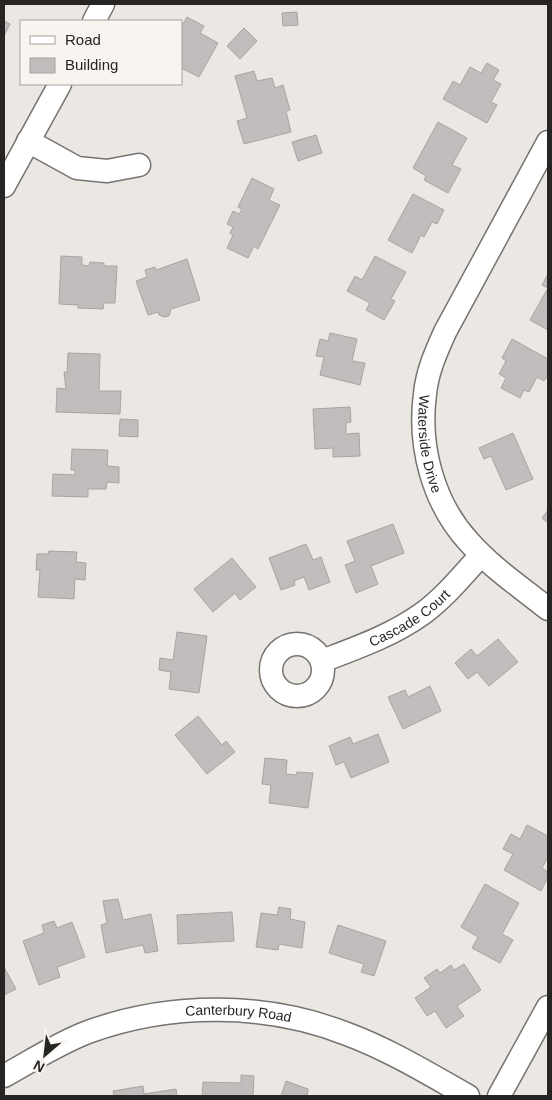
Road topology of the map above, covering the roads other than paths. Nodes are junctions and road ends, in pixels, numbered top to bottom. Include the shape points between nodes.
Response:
1 (103, 4) edge
2 (95, 20) edge
3 (59, 85) edge
4 (28, 141) junction
5 (548, 142) edge
6 (139, 165) dead end
7 (4, 186) edge
8 (481, 555) junction
9 (548, 609) edge
10 (322, 661) dead end
11 (548, 1007) edge
12 (4, 1076) edge
13 (468, 1096) edge
14 (499, 1096) edge

1 - 2 street
3 - 4 street
4 - 6 street via 77,168 107,171
4 - 7 street
5 - 8 street, Waterside Drive via 445,332 432,361 425,392 426,456 435,487 449,515
8 - 9 street, Waterside Drive
8 - 10 street, Cascade Court via 423,613 396,630
11 - 14 street
12 - 13 street, Canterbury Road via 88,1032 138,1018 191,1010 244,1010 296,1018 346,1033 396,1056

